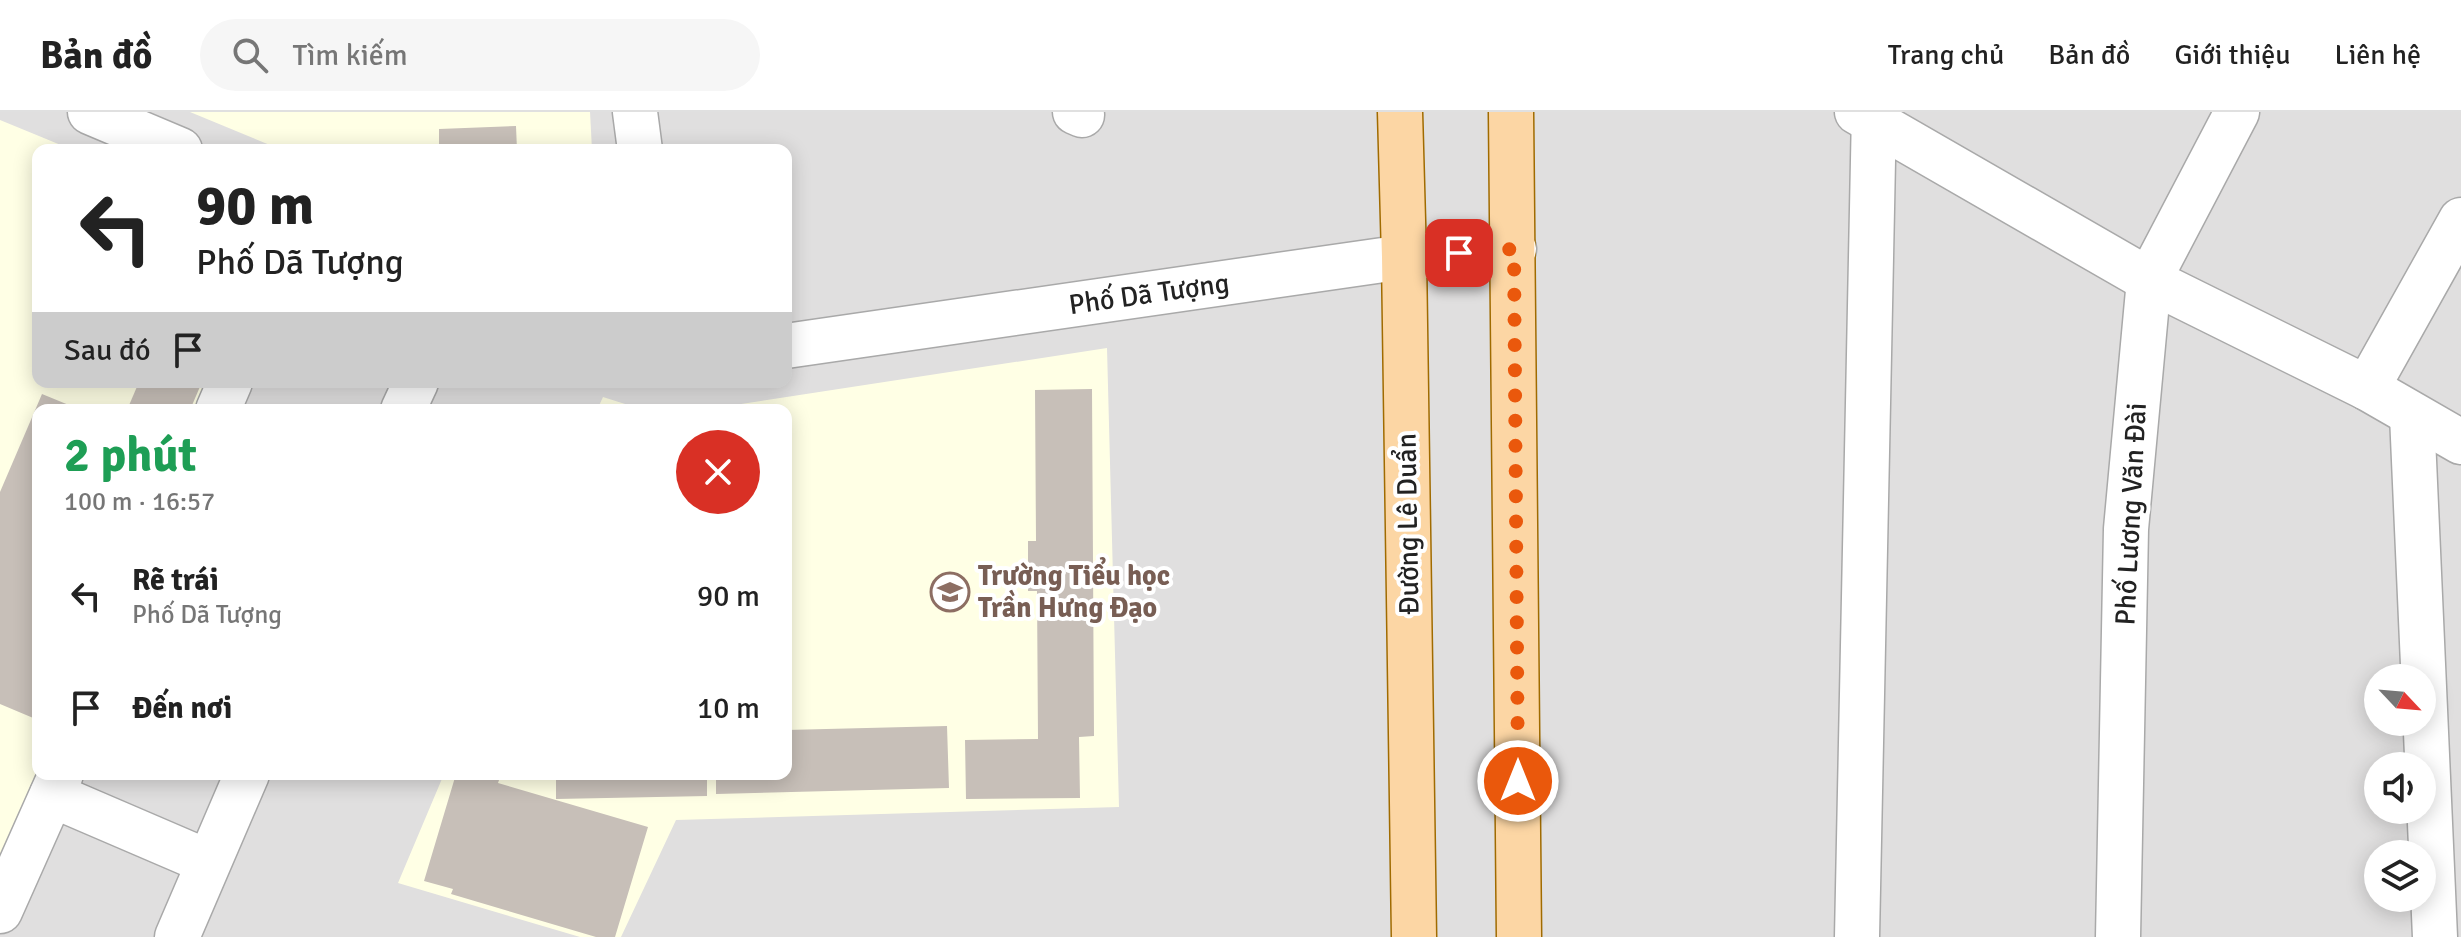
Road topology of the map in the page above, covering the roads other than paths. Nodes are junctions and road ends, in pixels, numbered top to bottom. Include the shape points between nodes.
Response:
1 (90, 112) edge
2 (635, 112) edge
3 (1400, 112) edge
4 (1511, 112) edge
5 (2237, 112) edge
6 (1868, 115) edge
7 (166, 144) edge
8 (639, 144) edge
9 (2461, 220) edge
10 (1514, 249) junction
11 (1404, 257) junction
12 (2149, 280) junction
13 (792, 345) edge
14 (2367, 388) junction
15 (2412, 415) junction
16 (2461, 442) edge
17 (244, 780) edge
18 (56, 784) edge
19 (208, 862) junction
20 (0, 911) edge
21 (177, 937) edge
22 (1414, 937) edge
23 (1519, 937) edge
24 (1857, 937) edge
25 (2118, 937) edge
26 (2435, 937) edge

1 - 7 street
2 - 8 street
3 - 11 main road, Đường Lê Duẩn
4 - 10 main road
5 - 12 street, Phố Lương Văn Đài
6 - 12 street
6 - 24 street
9 - 14 street
10 - 11 street, Phố Dã Tượng
10 - 23 main road
11 - 13 street, Phố Dã Tượng
11 - 22 main road, Đường Lê Duẩn
12 - 14 street
12 - 25 street, Phố Lương Văn Đài via 2126,529
14 - 15 street
15 - 16 street
15 - 26 street
17 - 19 street
18 - 19 street
18 - 20 street
19 - 21 street

